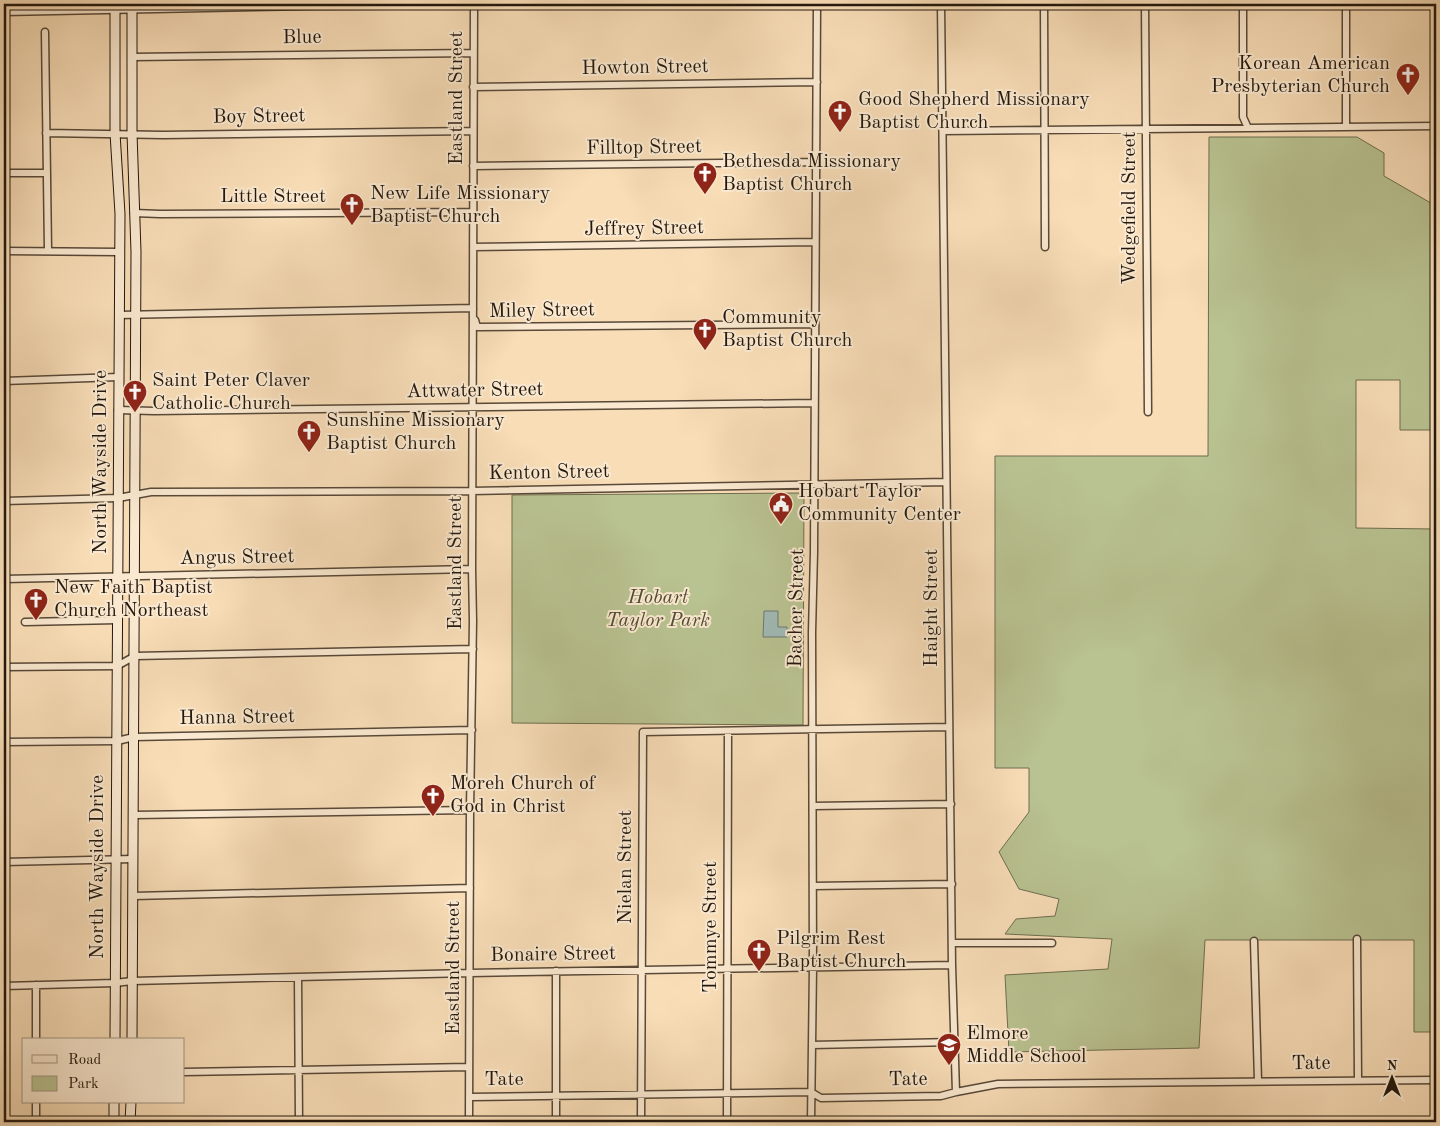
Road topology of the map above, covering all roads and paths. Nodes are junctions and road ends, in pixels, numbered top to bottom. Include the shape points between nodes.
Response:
1 (474, 4) edge
2 (619, 4) edge
3 (817, 4) edge
4 (941, 4) edge
5 (1044, 4) edge
6 (1145, 4) edge
7 (1243, 4) edge
8 (1346, 4) edge
9 (251, 5) edge
10 (312, 5) edge
11 (115, 6) edge
12 (132, 7) edge
13 (4, 12) edge
14 (45, 32) dead end
15 (473, 53) junction
16 (132, 57) junction
17 (817, 82) junction
18 (473, 87) junction
19 (1346, 126) junction
20 (1436, 126) edge
21 (1248, 128) junction
22 (1045, 129) junction
23 (1146, 130) junction
24 (943, 131) junction
25 (473, 132) junction
26 (46, 133) junction
27 (115, 133) junction
28 (132, 133) junction
29 (816, 162) junction
30 (473, 166) junction
31 (4, 173) edge
32 (47, 173) junction
33 (472, 212) junction
34 (134, 213) junction
35 (815, 242) junction
36 (473, 247) junction
37 (1045, 247) dead end
38 (4, 251) edge
39 (48, 251) junction
40 (120, 252) junction
41 (136, 252) junction
42 (473, 308) junction
43 (119, 315) junction
44 (136, 315) junction
45 (815, 324) junction
46 (119, 377) junction
47 (4, 381) edge
48 (814, 403) junction
49 (473, 407) junction
50 (118, 410) junction
51 (135, 410) junction
52 (1148, 412) dead end
53 (946, 482) junction
54 (814, 485) junction
55 (472, 491) junction
56 (136, 494) junction
57 (118, 498) junction
58 (4, 501) edge
59 (472, 569) junction
60 (134, 576) junction
61 (118, 577) junction
62 (4, 579) edge
63 (117, 620) junction
64 (25, 622) dead end
65 (473, 649) junction
66 (135, 656) junction
67 (117, 666) junction
68 (4, 668) edge
69 (949, 727) junction
70 (472, 730) junction
71 (813, 730) junction
72 (728, 732) junction
73 (134, 736) junction
74 (116, 741) junction
75 (4, 742) edge
76 (951, 804) junction
77 (813, 806) junction
78 (470, 810) junction
79 (134, 815) junction
80 (133, 858) junction
81 (116, 860) junction
82 (4, 862) edge
83 (952, 884) junction
84 (813, 886) junction
85 (470, 888) junction
86 (133, 896) junction
87 (1357, 939) dead end
88 (1254, 941) dead end
89 (952, 943) junction
90 (1052, 943) dead end
91 (952, 964) junction
92 (813, 967) junction
93 (727, 968) junction
94 (642, 970) junction
95 (556, 971) junction
96 (470, 973) junction
97 (298, 977) junction
98 (132, 981) junction
99 (115, 983) junction
100 (4, 986) edge
101 (36, 986) junction
102 (36, 1038) edge
103 (115, 1038) edge
104 (132, 1038) edge
105 (954, 1042) junction
106 (812, 1045) junction
107 (469, 1067) junction
108 (298, 1071) junction
109 (185, 1072) edge
110 (1358, 1080) junction
111 (1436, 1080) edge
112 (1258, 1081) junction
113 (811, 1092) junction
114 (956, 1092) junction
115 (727, 1094) junction
116 (641, 1095) junction
117 (556, 1096) junction
118 (470, 1097) junction
119 (36, 1104) edge
120 (114, 1104) edge
121 (131, 1104) edge
122 (36, 1122) edge
123 (114, 1122) edge
124 (130, 1122) edge
125 (299, 1122) edge
126 (470, 1122) edge
127 (556, 1122) edge
128 (641, 1122) edge
129 (727, 1122) edge
130 (811, 1122) edge

1 - 2 street
1 - 10 street
1 - 15 street, Eastland Street
3 - 17 street, Bacher Street
4 - 24 street, Haight Street
5 - 22 street
6 - 23 street, Wedgefield Street
7 - 21 street via 1243,117
8 - 19 street
9 - 10 street
9 - 12 street
11 - 12 street
11 - 13 street
11 - 27 main road, North Wayside Drive
12 - 16 main road, North Wayside Drive
14 - 26 street
15 - 16 street, Blue
15 - 18 street, Eastland Street
16 - 28 main road, North Wayside Drive
17 - 18 street, Howton Street
17 - 29 street, Bacher Street
18 - 25 street, Eastland Street
19 - 20 street
19 - 21 street
21 - 23 street
22 - 23 street
22 - 24 street
22 - 37 street
23 - 52 street, Wedgefield Street
24 - 53 street, Haight Street
25 - 28 street, Boy Street
25 - 30 street, Eastland Street
26 - 27 street, Boy Street
26 - 32 street
27 - 28 street, Boy Street
27 - 40 main road, North Wayside Drive
28 - 34 main road, North Wayside Drive
29 - 30 street, Filltop Street
29 - 35 street, Bacher Street
30 - 33 street, Eastland Street
31 - 32 street
32 - 39 street
33 - 34 street, Little Street
33 - 36 street, Eastland Street
34 - 41 main road, North Wayside Drive
35 - 36 street, Jeffrey Street
35 - 45 street, Bacher Street
36 - 42 street, Eastland Street
38 - 39 street
39 - 40 street
40 - 41 main road
40 - 43 main road, North Wayside Drive
41 - 44 main road, North Wayside Drive
42 - 44 street, Miley Street
42 - 45 street, Miley Street via 477,328
42 - 49 street, Eastland Street
43 - 44 street, Miley Street
43 - 46 main road, North Wayside Drive
44 - 51 main road, North Wayside Drive
45 - 48 street, Bacher Street
46 - 47 street
46 - 50 main road, North Wayside Drive
48 - 49 street, Attwater Street
48 - 54 street, Bacher Street
49 - 51 street, Attwater Street
49 - 55 street, Eastland Street
50 - 51 street, Attwater Street
50 - 57 main road, North Wayside Drive
51 - 56 main road, North Wayside Drive
53 - 54 street, Kenton Street
53 - 69 street, Haight Street
54 - 55 street, Kenton Street
54 - 71 street, Bacher Street
55 - 56 street, Kenton Street
55 - 59 street, Eastland Street
56 - 57 street, Kenton Street
56 - 60 main road, North Wayside Drive
57 - 58 street, Kenton Street
57 - 61 main road, North Wayside Drive
59 - 60 street, Angus Street
59 - 65 street, Eastland Street
60 - 61 street, Angus Street
60 - 66 main road, North Wayside Drive
61 - 62 street, Angus Street
61 - 63 main road, North Wayside Drive
63 - 64 street
63 - 67 main road, North Wayside Drive
65 - 66 street
65 - 70 street, Eastland Street
66 - 67 street
66 - 73 main road, North Wayside Drive
67 - 68 street
67 - 74 main road, North Wayside Drive
69 - 71 street
69 - 76 street, Haight Street
70 - 73 street, Hanna Street
70 - 78 street, Eastland Street
71 - 72 street
71 - 77 street, Bacher Street
72 - 93 street, Tommye Street
72 - 94 street, Nielan Street via 643,732
73 - 74 street, Hanna Street
73 - 79 main road, North Wayside Drive
74 - 75 street, Hanna Street
74 - 81 main road, North Wayside Drive
76 - 77 street
76 - 83 street, Haight Street
77 - 84 street, Bacher Street
78 - 79 street
78 - 85 street, Eastland Street
79 - 80 main road, North Wayside Drive
80 - 81 street
80 - 86 main road, North Wayside Drive
81 - 82 street
81 - 99 main road, North Wayside Drive
83 - 84 street
83 - 89 street, Haight Street
84 - 92 street, Bacher Street
85 - 86 street
85 - 96 street, Eastland Street
86 - 98 main road, North Wayside Drive
87 - 110 street
88 - 112 street
89 - 90 street
89 - 91 street, Haight Street
91 - 92 street, Bonaire Street
91 - 105 street, Haight Street
92 - 93 street, Bonaire Street
92 - 106 street, Bacher Street
93 - 94 street, Bonaire Street
93 - 115 street, Tommye Street
94 - 95 street, Bonaire Street
94 - 116 street, Nielan Street
95 - 96 street, Bonaire Street
95 - 117 street
96 - 97 street, Bonaire Street
96 - 107 street, Eastland Street
97 - 98 street, Bonaire Street
97 - 108 street
98 - 99 street, Bonaire Street
98 - 104 main road, North Wayside Drive
99 - 101 street, Bonaire Street
99 - 103 main road, North Wayside Drive
100 - 101 street, Bonaire Street
101 - 102 street
105 - 106 street, Tate
105 - 114 street, Haight Street
106 - 113 street, Bacher Street
107 - 108 street, Tate
107 - 118 street, Eastland Street
108 - 109 street, Tate
108 - 125 street
110 - 111 street, Tate
110 - 112 street, Tate
112 - 114 street, Tate via 998,1084
113 - 114 street, Tate via 821,1098 941,1096
113 - 115 street, Tate
113 - 130 street, Bacher Street
115 - 116 street, Tate
115 - 129 street, Tommye Street
116 - 117 street, Tate
116 - 128 street, Nielan Street
117 - 118 street, Tate
117 - 127 street
118 - 126 street, Eastland Street
119 - 122 street
120 - 123 main road
121 - 124 main road

